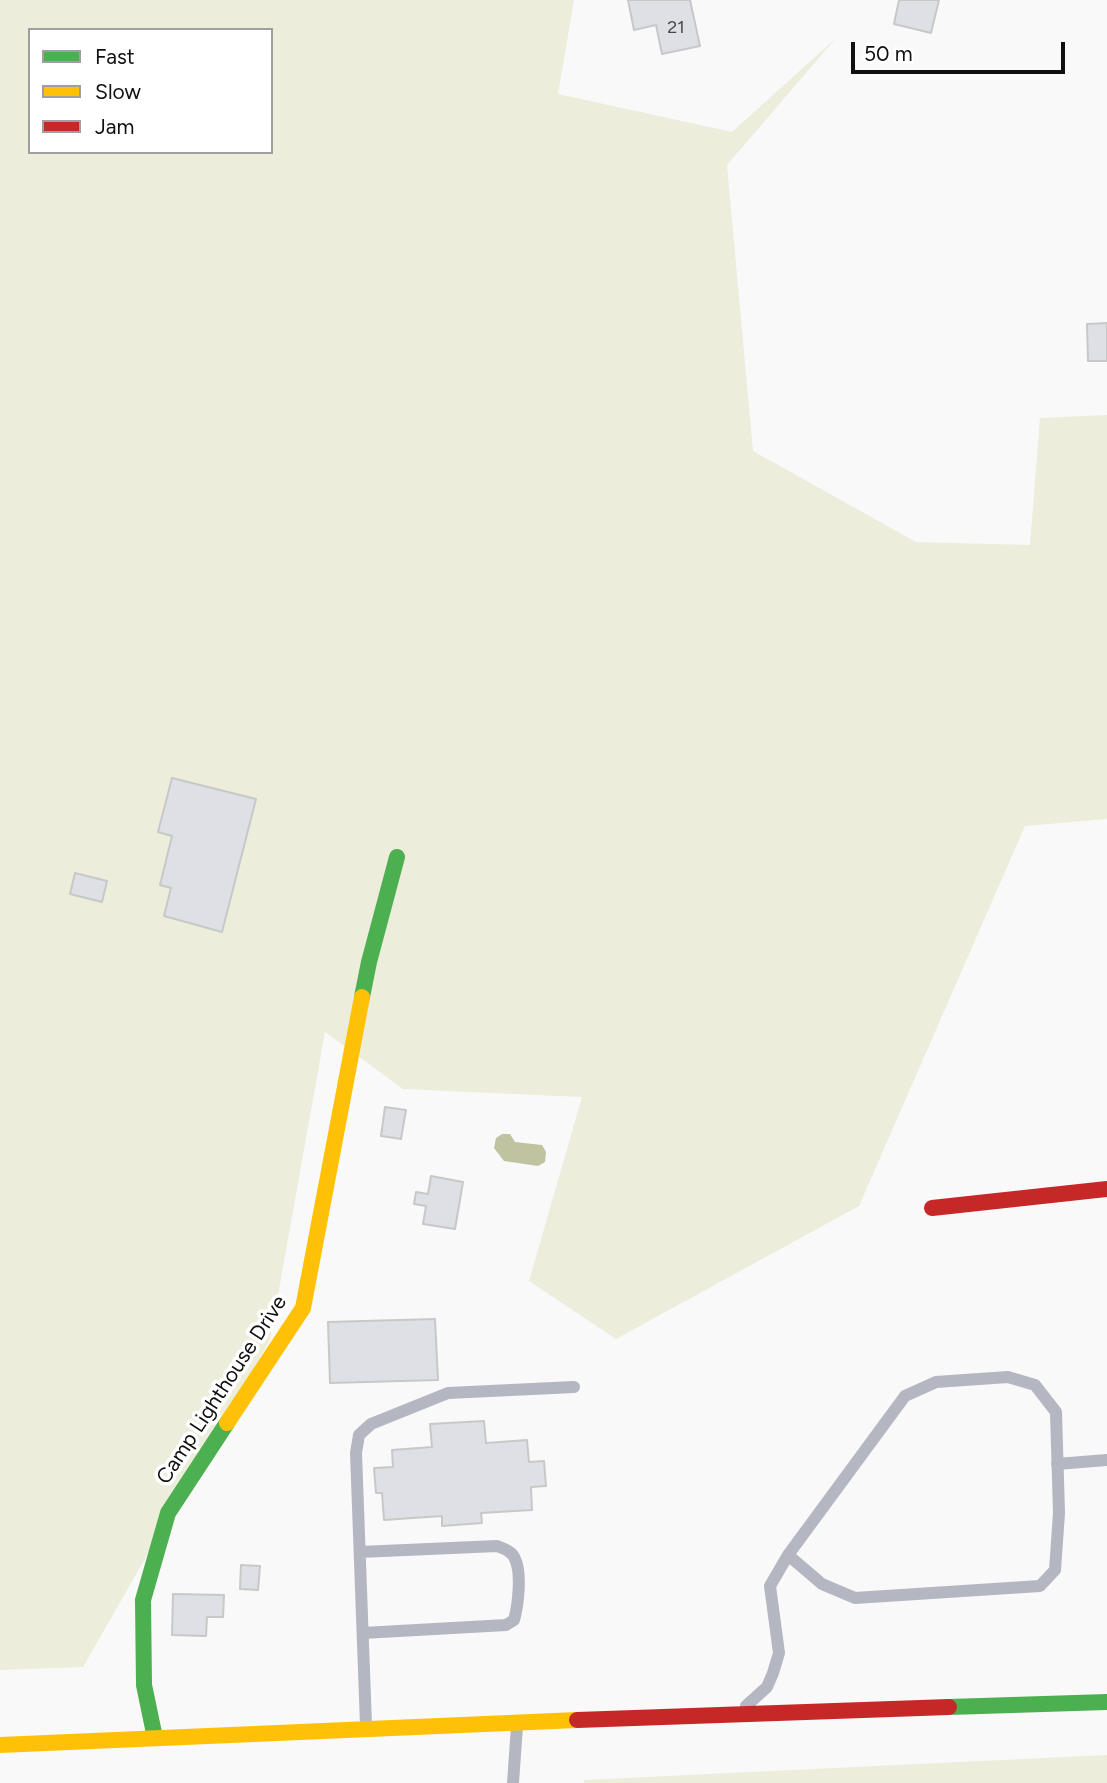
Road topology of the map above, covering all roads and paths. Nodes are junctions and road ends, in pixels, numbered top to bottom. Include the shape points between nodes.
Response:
1 (397, 858) dead end
2 (1107, 1189) edge
3 (932, 1208) dead end
4 (574, 1387) dead end
5 (1107, 1460) edge
6 (1057, 1464) junction
7 (360, 1552) junction
8 (788, 1555) junction
9 (363, 1633) junction
10 (1107, 1702) edge
11 (738, 1714) junction
12 (517, 1723) junction
13 (366, 1729) junction
14 (155, 1738) junction
15 (0, 1745) edge
16 (513, 1783) edge

1 - 14 main road, Camp Lighthouse Drive via 369,962 303,1308 168,1513 142,1600 144,1685
2 - 3 main road
4 - 7 lane via 448,1393 371,1424 359,1436 356,1452
5 - 6 lane
6 - 8 lane via 1055,1570 1040,1586 855,1598 822,1584
6 - 8 lane via 1055,1412 1035,1385 1008,1377 936,1382 905,1396
7 - 9 lane
7 - 9 lane via 497,1546 509,1551 517,1570 518,1607 514,1620 506,1625
8 - 11 lane via 770,1586 779,1653 773,1673 767,1687
9 - 13 lane
10 - 11 main road
11 - 12 main road
12 - 13 main road
12 - 16 lane
13 - 14 main road
14 - 15 main road

